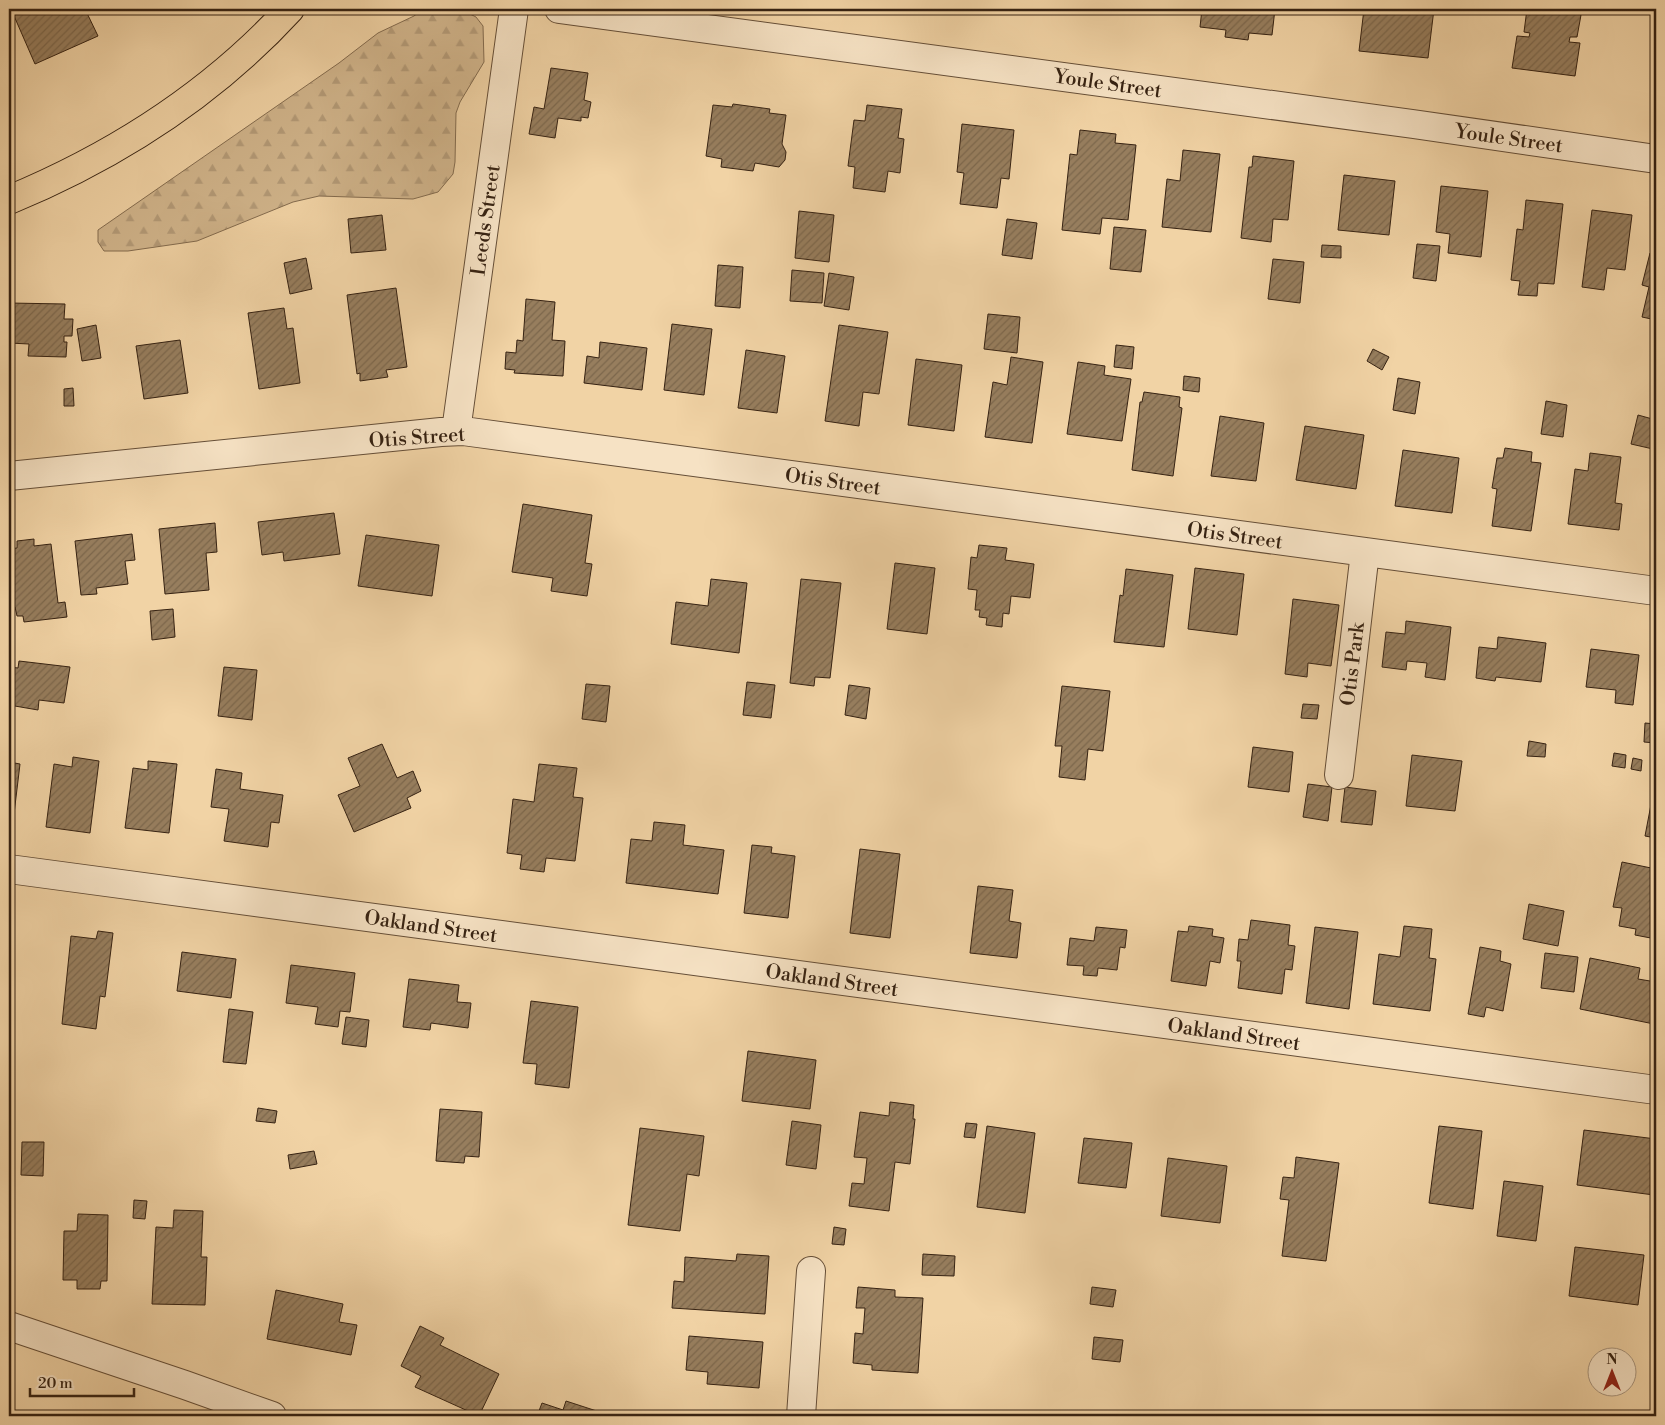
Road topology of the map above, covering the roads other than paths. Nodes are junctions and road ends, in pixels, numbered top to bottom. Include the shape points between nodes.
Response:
1 (290, 9) edge
2 (514, 9) edge
3 (559, 9) edge
4 (1656, 159) edge
5 (9, 200) edge
6 (456, 431) junction
7 (9, 476) edge
8 (1365, 552) junction
9 (1656, 591) edge
10 (1339, 775) dead end
11 (9, 869) edge
12 (1656, 1090) edge
13 (811, 1271) dead end
14 (9, 1326) edge
15 (272, 1416) edge
16 (802, 1416) edge

1 - 5 main road via 203,90 152,126 96,159
2 - 6 street, Leeds Street
3 - 4 street, Youle Street
6 - 7 street, Otis Street
6 - 8 street, Otis Street
8 - 9 street, Otis Street
8 - 10 street, Otis Park
11 - 12 street, Oakland Street
13 - 16 street
14 - 15 street

